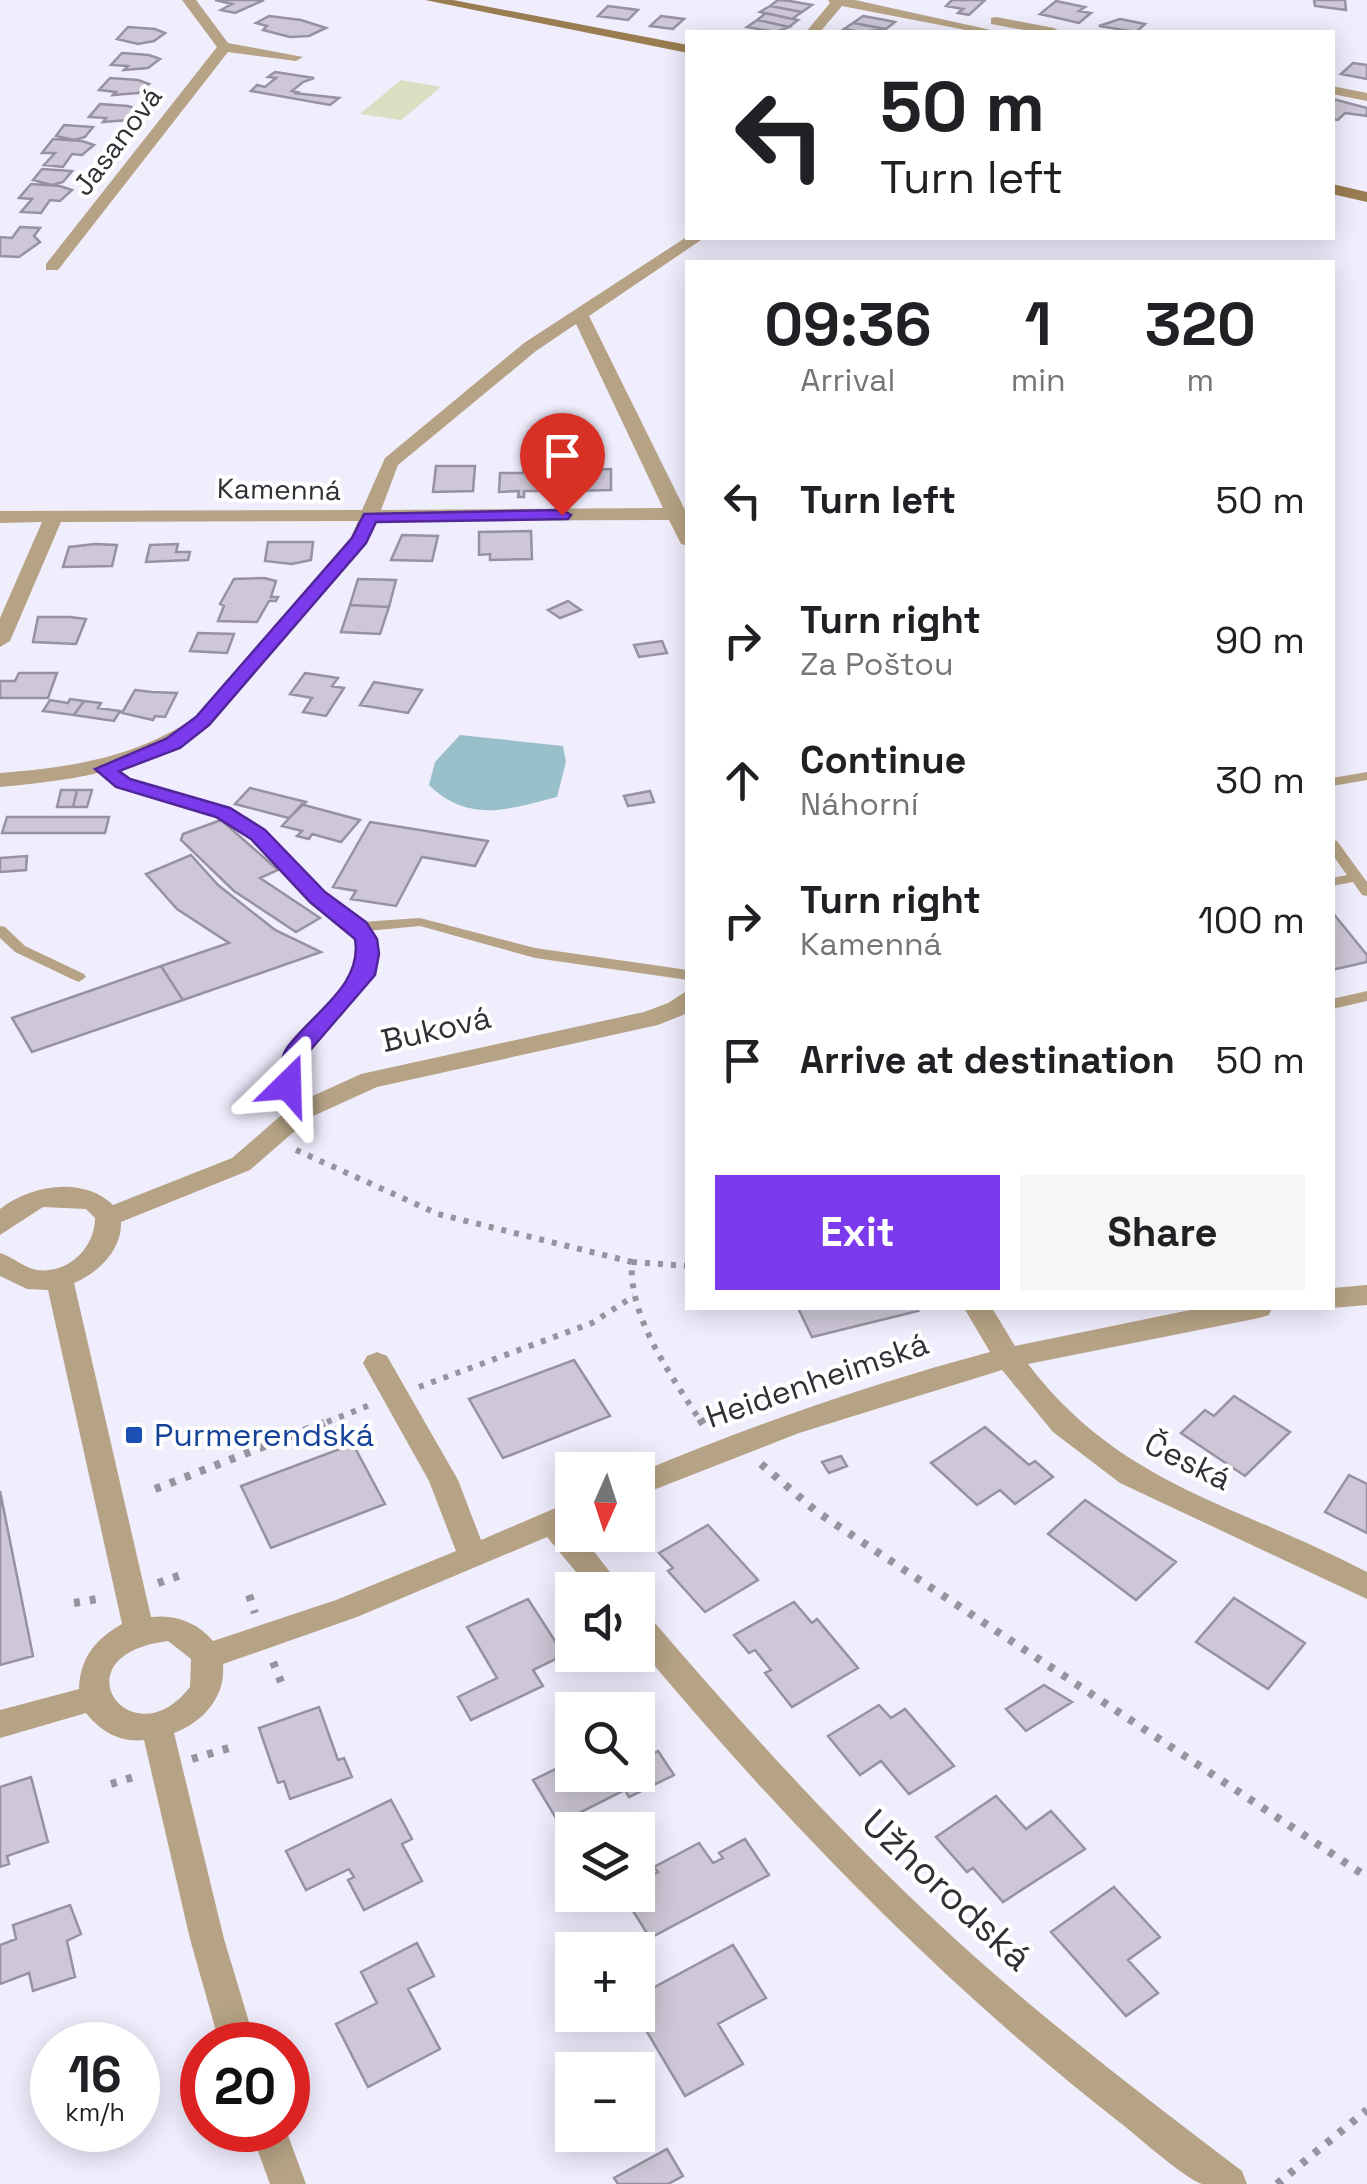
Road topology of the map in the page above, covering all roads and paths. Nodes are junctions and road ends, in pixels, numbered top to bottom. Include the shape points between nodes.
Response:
1 (189, 0) edge
2 (837, 0) edge
3 (443, 1) edge
4 (992, 23) edge
5 (814, 30) edge
6 (1040, 30) edge
7 (224, 47) junction
8 (685, 48) edge
9 (296, 57) dead end
10 (1335, 91) edge
11 (1367, 97) edge
12 (1335, 190) edge
13 (1367, 197) edge
14 (693, 240) edge
15 (52, 267) dead end
16 (580, 315) junction
17 (678, 514) junction
18 (54, 516) junction
19 (0, 517) edge
20 (370, 517) junction
21 (685, 532) edge
22 (0, 641) edge
23 (105, 769) junction
24 (1367, 776) edge
25 (0, 780) edge
26 (1335, 781) edge
27 (1335, 848) edge
28 (1356, 877) junction
29 (1335, 881) edge
30 (1367, 892) edge
31 (358, 927) junction
32 (0, 930) edge
33 (685, 976) edge
34 (78, 977) dead end
35 (1367, 996) edge
36 (685, 1001) edge
37 (1335, 1003) edge
38 (302, 1111) junction
39 (272, 1138) junction
40 (108, 1217) junction
41 (0, 1225) edge
42 (632, 1262) junction
43 (0, 1263) edge
44 (685, 1266) edge
45 (58, 1278) junction
46 (1367, 1295) edge
47 (1335, 1298) edge
48 (979, 1310) edge
49 (1246, 1310) edge
50 (1008, 1356) junction
51 (377, 1363) dead end
52 (732, 1444) junction
53 (655, 1478) edge
54 (555, 1521) edge
55 (476, 1556) junction
56 (1367, 1587) edge
57 (139, 1631) junction
58 (655, 1644) edge
59 (207, 1656) junction
60 (93, 1698) junction
61 (0, 1724) edge
62 (156, 1726) junction
63 (1367, 1877) edge
64 (231, 2022) edge
65 (1367, 2110) edge
66 (276, 2152) edge
67 (288, 2184) edge
68 (1229, 2184) edge
69 (1278, 2184) edge

1 - 7 street
2 - 4 street
2 - 5 street
3 - 8 street
4 - 6 street
7 - 9 street
7 - 15 street, Jasanová
10 - 11 street
12 - 13 street
14 - 16 street
16 - 17 street
16 - 20 street via 392,462 378,481
17 - 20 street, Kamenná
17 - 21 street
18 - 19 street, Kamenná
18 - 20 street, Kamenná
18 - 22 street
20 - 23 street via 360,540 202,721 173,744
23 - 25 street
23 - 31 lane via 123,783 223,813 258,835 318,897
24 - 26 lane
27 - 28 lane
28 - 29 lane
28 - 30 lane
31 - 33 lane via 420,922 536,953
31 - 38 lane via 368,954 364,975 290,1064 289,1093
32 - 34 lane via 20,949
35 - 37 lane
36 - 38 street, Buková via 649,1019 370,1080
38 - 39 street, Buková
39 - 40 street, Buková via 241,1164
39 - 42 path via 438,1214
40 - 41 street via 84,1199 48,1197 14,1210
40 - 45 street via 102,1253
42 - 44 path
42 - 52 path via 628,1274 636,1301 675,1378
43 - 45 street via 26,1278
45 - 57 street
46 - 47 street
48 - 50 street, Česká
49 - 50 street, Heidenheimská
50 - 52 street, Heidenheimská
50 - 56 street, Česká via 1052,1414 1098,1454
51 - 55 street via 443,1480
52 - 53 street, Heidenheimská
52 - 63 path via 798,1498
54 - 55 street
55 - 59 street via 287,1633
57 - 59 street via 176,1630
57 - 60 street via 110,1646 98,1662
58 - 68 street, Užhorodská via 803,1813 942,1946 1076,2065
59 - 62 street via 210,1672 200,1698
60 - 61 street
60 - 62 street via 116,1722
62 - 64 street
65 - 69 path
66 - 67 street

